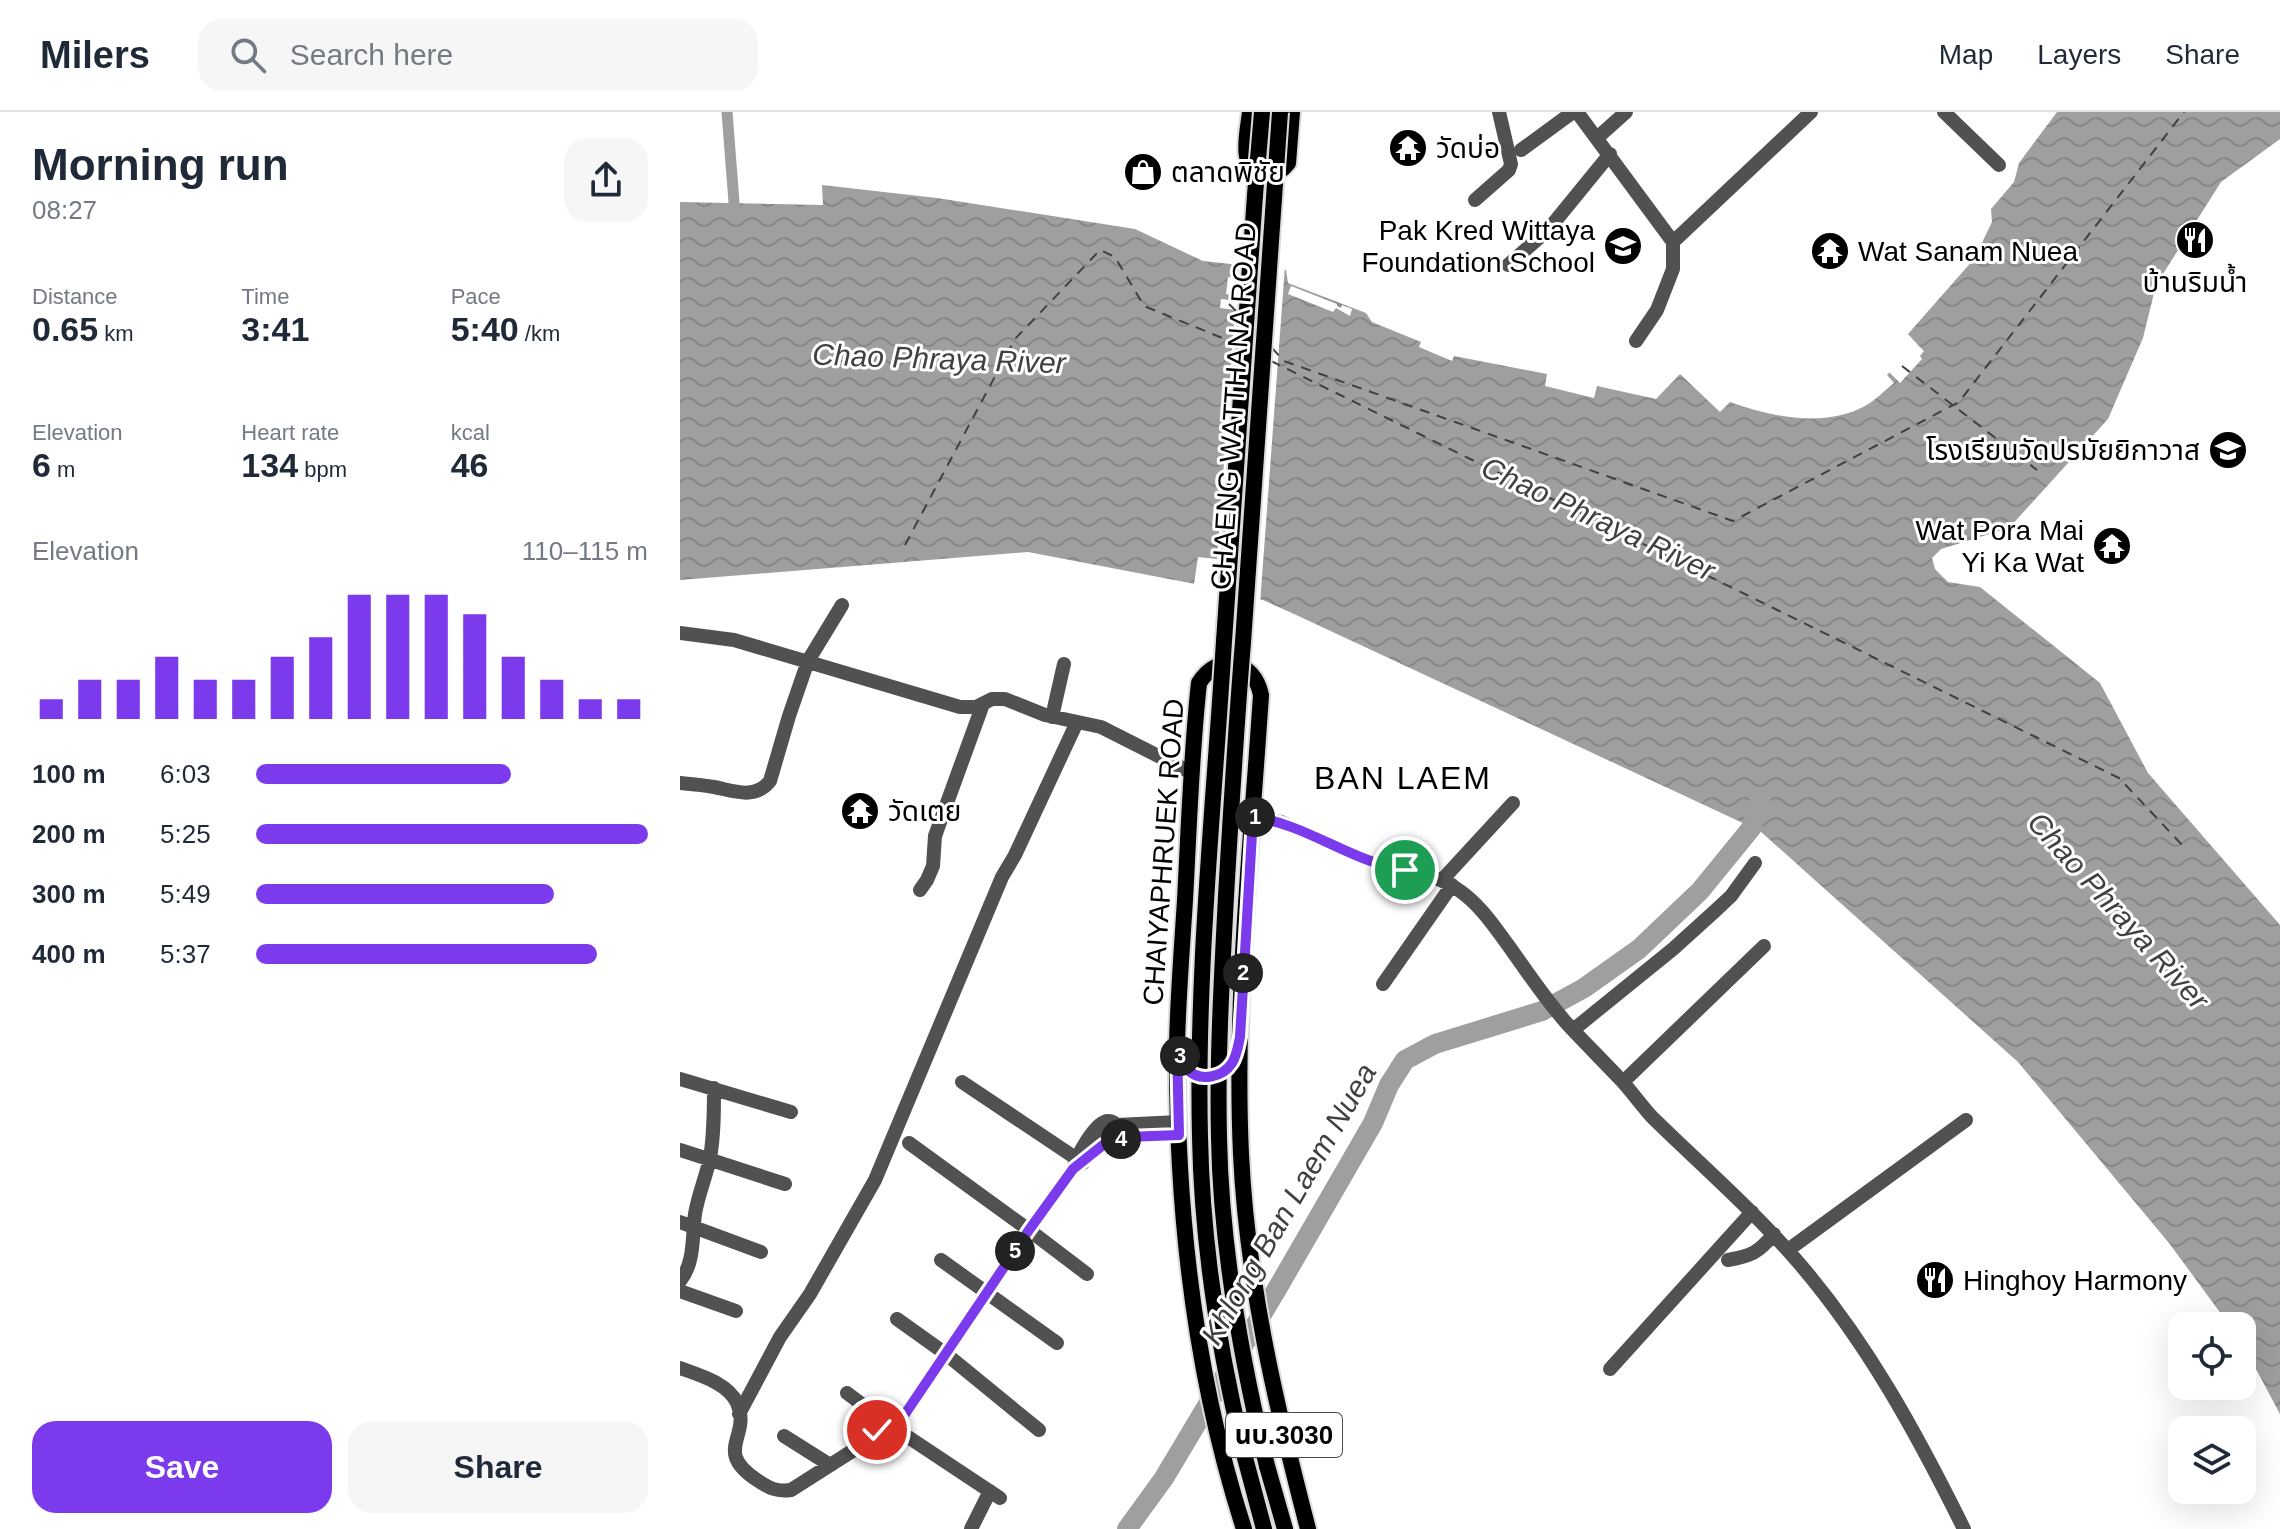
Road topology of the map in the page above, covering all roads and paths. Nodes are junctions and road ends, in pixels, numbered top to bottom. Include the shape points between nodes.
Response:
1 (1250, 112) edge
2 (1262, 112) edge
3 (1280, 112) edge
4 (1292, 112) edge
5 (1499, 112) edge
6 (1575, 112) edge
7 (1626, 112) edge
8 (1811, 112) edge
9 (1944, 112) edge
10 (1597, 138) junction
11 (1521, 150) dead end
12 (1610, 154) junction
13 (1999, 165) dead end
14 (1475, 200) dead end
15 (1673, 242) junction
16 (1508, 265) dead end
17 (1636, 341) dead end
18 (842, 605) dead end
19 (680, 633) edge
20 (1224, 641) joint
21 (808, 661) junction
22 (1064, 664) dead end
23 (983, 704) junction
24 (1052, 717) junction
25 (1077, 722) junction
26 (1192, 773) junction
27 (680, 783) edge
28 (1513, 803) dead end
29 (1253, 817) junction
30 (1755, 863) dead end
31 (1447, 883) junction
32 (920, 890) dead end
33 (1764, 946) dead end
34 (1383, 984) dead end
35 (1569, 1026) junction
36 (1240, 1037) junction
37 (1177, 1045) junction
38 (680, 1079) edge
39 (962, 1082) dead end
40 (1623, 1082) junction
41 (714, 1088) junction
42 (791, 1112) dead end
43 (1966, 1120) dead end
44 (1116, 1125) junction
45 (1096, 1129) junction
46 (1179, 1129) junction
47 (909, 1143) dead end
48 (1110, 1143) junction
49 (680, 1150) edge
50 (710, 1159) junction
51 (1077, 1163) junction
52 (785, 1184) dead end
53 (1752, 1212) junction
54 (687, 1224) edge
55 (1029, 1230) junction
56 (1774, 1234) junction
57 (1788, 1250) junction
58 (761, 1252) dead end
59 (941, 1260) dead end
60 (1728, 1260) dead end
61 (1087, 1274) dead end
62 (680, 1281) edge
63 (680, 1291) edge
64 (987, 1293) junction
65 (736, 1311) dead end
66 (897, 1319) dead end
67 (1057, 1343) dead end
68 (946, 1354) junction
69 (680, 1368) edge
70 (1610, 1369) dead end
71 (847, 1393) dead end
72 (739, 1414) junction
73 (880, 1418) junction
74 (902, 1427) junction
75 (1039, 1430) dead end
76 (879, 1434) junction
77 (784, 1436) dead end
78 (830, 1465) junction
79 (971, 1529) edge
80 (1244, 1529) edge
81 (1264, 1529) edge
82 (1285, 1529) edge
83 (1308, 1529) edge
84 (1964, 1529) edge

1 - 4 main road via 1249,167 1271,175 1288,163
2 - 20 main road, CHAENG WATTHANA ROAD, bridge
3 - 82 main road, CHAENG WATTHANA ROAD / นบ.3030, bridge via 1219,1023 1219,1138 1237,1325
5 - 14 street via 1511,164
6 - 10 street
6 - 11 street
7 - 10 street
8 - 15 street
9 - 13 street
10 - 12 street
12 - 15 street
12 - 16 street via 1548,230
15 - 17 street via 1673,269 1657,310
18 - 21 street
19 - 21 street via 734,640
20 - 81 main road, CHAIYAPHRUEK ROAD / นบ.3030, bridge via 1206,897 1200,1138 1220,1341
21 - 23 street via 960,707
21 - 27 street via 765,788 742,793
22 - 24 street
23 - 24 street via 1005,699
23 - 32 street via 935,836 931,873
24 - 25 street
25 - 26 street via 1108,730
25 - 72 street via 1002,877 875,1180
26 - 29 main road, CHAIYAPHRUEK ROAD / นบ.3030 via 1199,683 1218,665 1233,663 1247,669 1261,695
26 - 37 main road, CHAIYAPHRUEK ROAD / นบ.3030
28 - 31 street
29 - 31 street via 1281,822 1375,863
29 - 36 main road, CHAIYAPHRUEK ROAD / นบ.3030
30 - 35 street via 1706,919
31 - 34 street
31 - 35 street via 1491,921
33 - 40 street
35 - 40 street
36 - 37 main road via 1229,1068 1213,1077 1186,1069
36 - 83 main road, CHAIYAPHRUEK ROAD / นบ.3030 via 1241,1156 1249,1240 1282,1431
37 - 46 main road, CHAIYAPHRUEK ROAD / นบ.3030
38 - 41 street
39 - 51 street
40 - 53 street via 1649,1114
41 - 42 street
41 - 50 street
43 - 57 street
44 - 45 street via 1107,1121
44 - 46 street
44 - 48 street via 1120,1133
45 - 48 street via 1097,1138
45 - 51 street
46 - 48 street
46 - 80 main road, CHAIYAPHRUEK ROAD / นบ.3030 via 1186,1246 1201,1350
47 - 55 street
48 - 51 street
49 - 50 street
50 - 52 street
50 - 54 street
51 - 55 street
53 - 56 street
53 - 70 street
54 - 58 street
54 - 62 street via 693,1245
55 - 61 street
55 - 64 street
56 - 57 street
56 - 60 street via 1751,1256
57 - 84 street via 1885,1382
59 - 64 street
63 - 65 street
64 - 67 street
64 - 68 street
66 - 68 street
68 - 74 street
68 - 75 street
69 - 72 street via 729,1392
71 - 73 street
72 - 78 street via 737,1462 766,1487 791,1490
73 - 74 street via 894,1414
73 - 76 street
74 - 76 street via 891,1441
74 - 79 street via 995,1495
76 - 78 street
77 - 78 street

